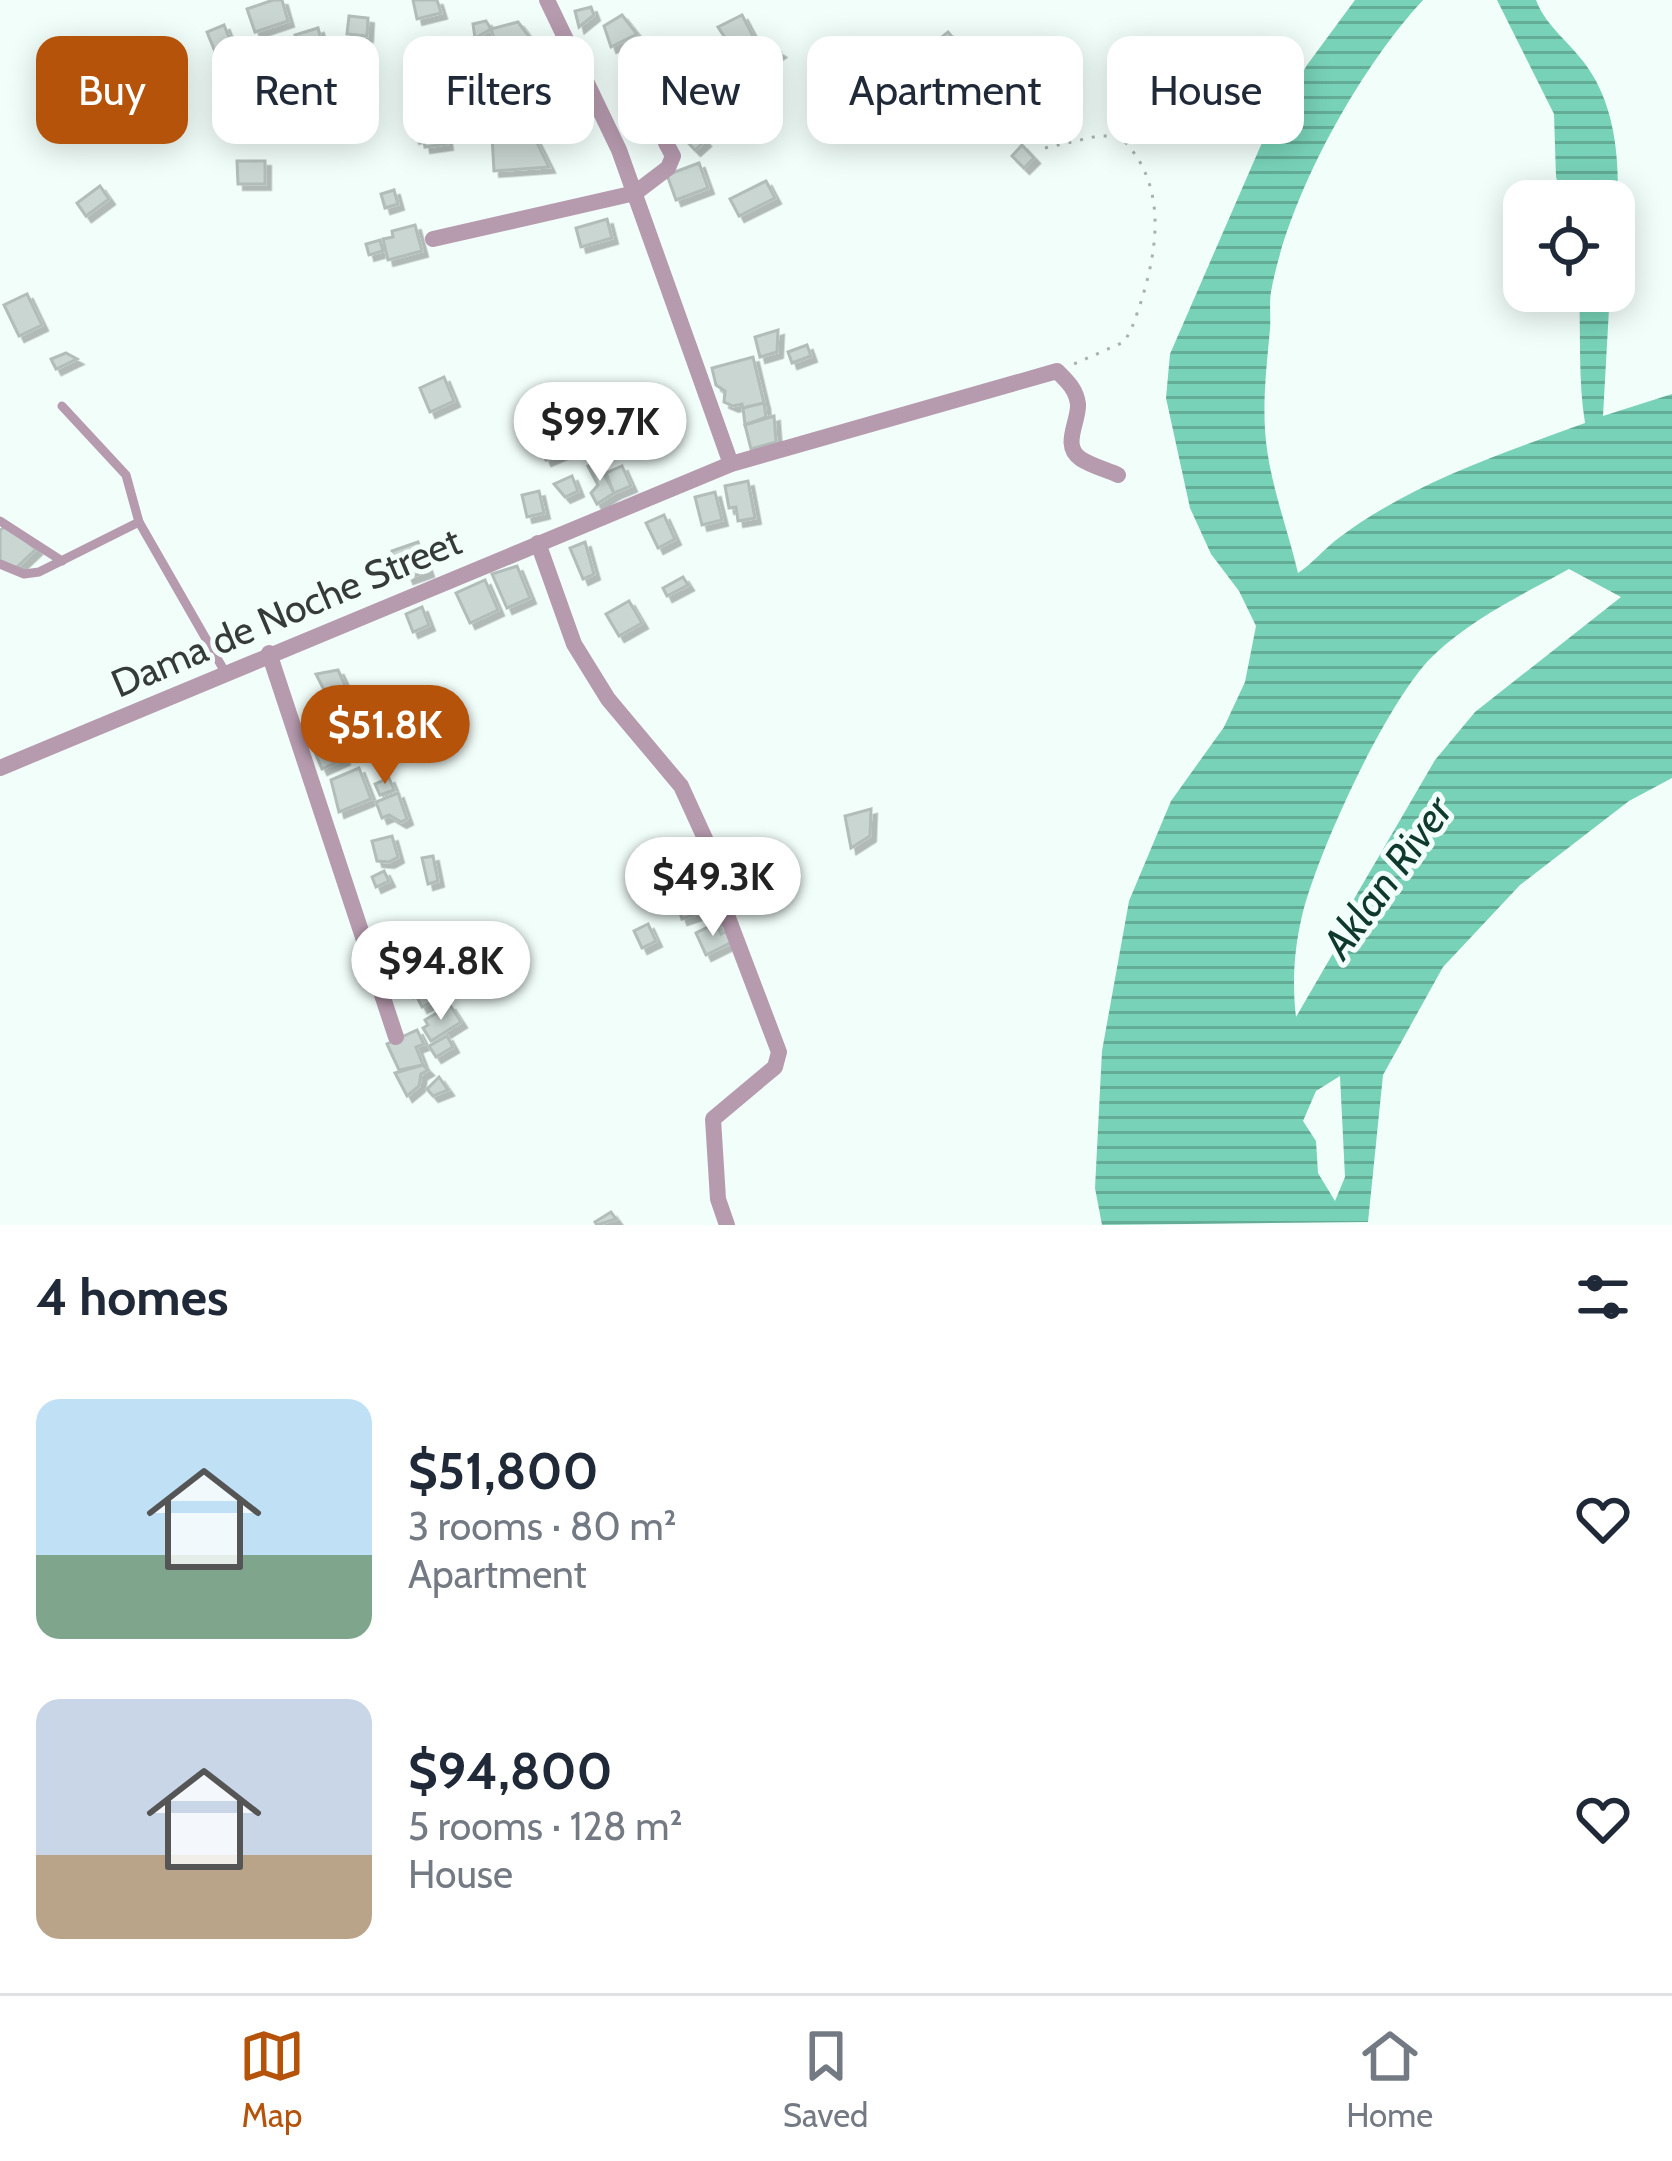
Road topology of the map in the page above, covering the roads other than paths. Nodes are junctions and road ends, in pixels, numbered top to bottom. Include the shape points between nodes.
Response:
1 (547, 0) edge
2 (667, 144) edge
3 (635, 194) junction
4 (433, 239) dead end
5 (62, 406) dead end
6 (731, 464) junction
7 (1118, 475) dead end
8 (0, 521) edge
9 (139, 522) junction
10 (538, 543) junction
11 (62, 561) junction
12 (0, 564) edge
13 (269, 653) junction
14 (225, 672) junction
15 (0, 768) edge
16 (396, 1037) dead end
17 (727, 1225) edge

1 - 3 street
2 - 3 street via 668,167
3 - 4 street
3 - 6 street
5 - 9 lane via 126,475
6 - 7 street, Dama de Noche Street via 1057,371 1078,401 1073,451
6 - 10 street, Dama de Noche Street
8 - 11 lane
9 - 11 lane
9 - 14 lane
10 - 13 street, Dama de Noche Street
10 - 17 street via 574,644 687,796 728,889 723,902 778,1052 775,1067 713,1119
11 - 12 lane via 24,574
13 - 14 street, Dama de Noche Street
13 - 16 street
14 - 15 street, Dama de Noche Street

